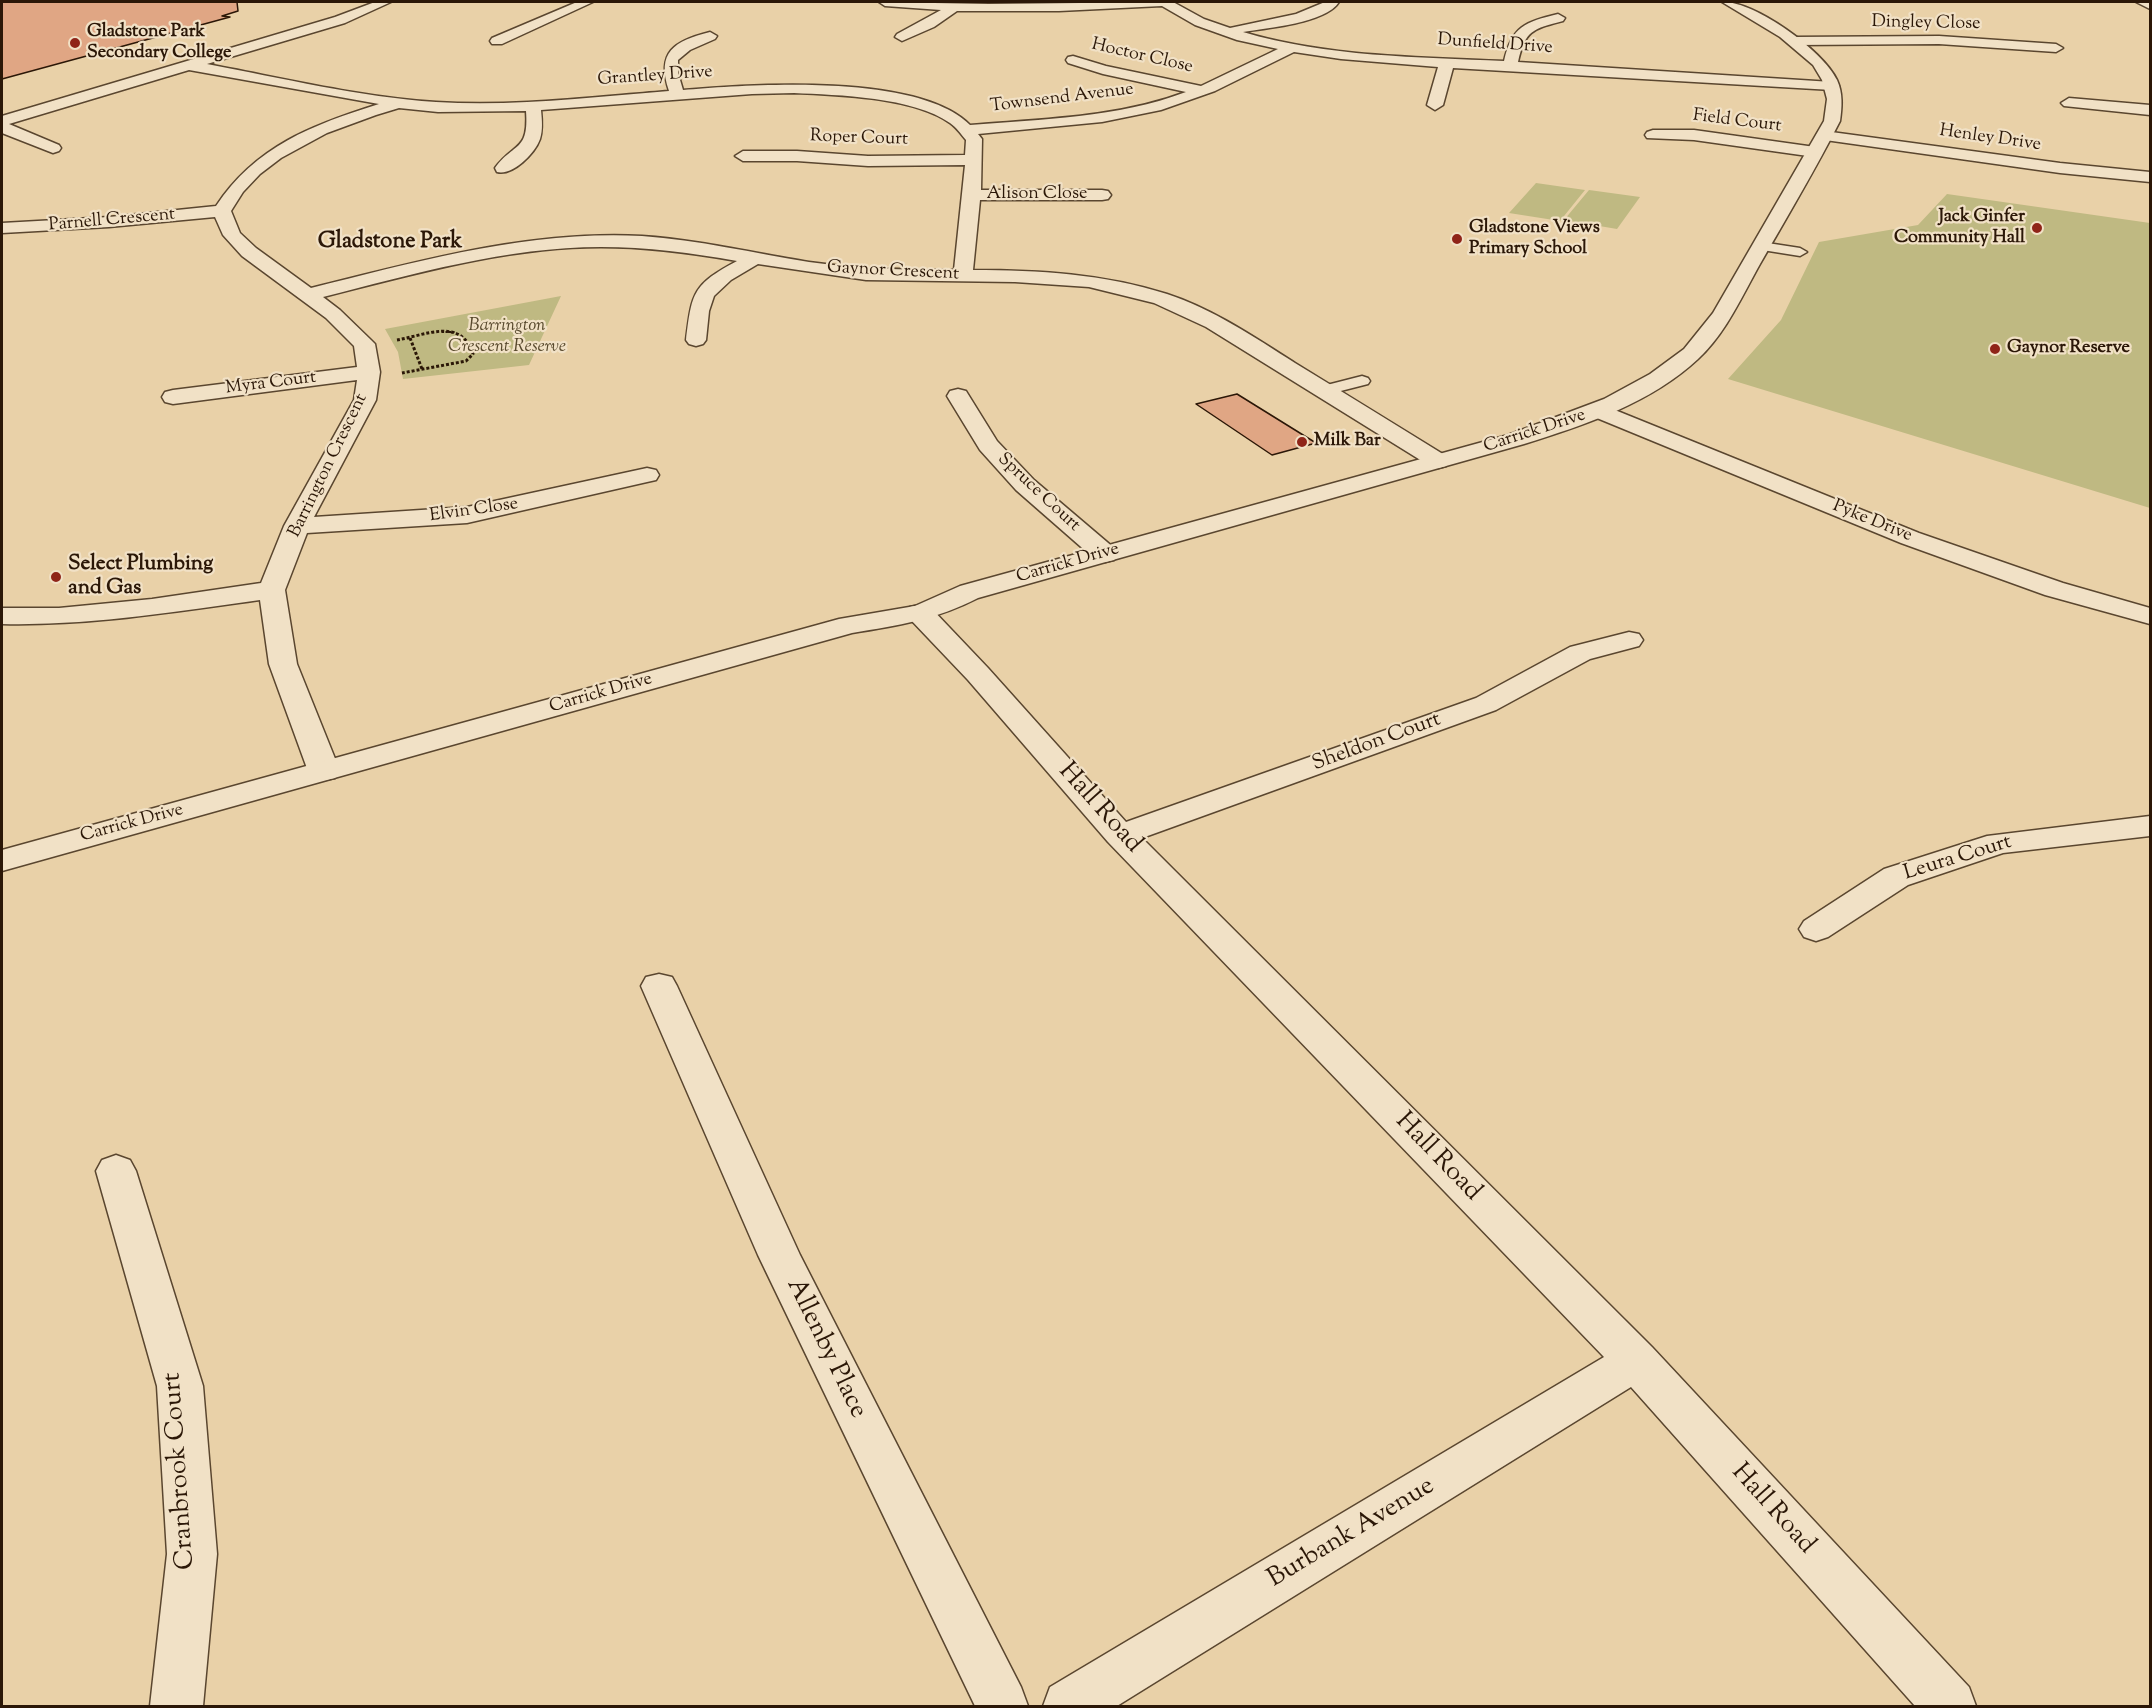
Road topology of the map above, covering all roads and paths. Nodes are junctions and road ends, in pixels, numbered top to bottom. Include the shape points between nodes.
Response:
1 (386, 2) edge
2 (587, 2) edge
3 (885, 2) edge
4 (1164, 2) edge
5 (1333, 2) edge
6 (1728, 2) edge
7 (2142, 2) edge
8 (2151, 5) edge
9 (953, 8) junction
10 (1558, 18) dead end
11 (1230, 32) junction
12 (710, 36) dead end
13 (902, 37) dead end
14 (497, 41) dead end
15 (1795, 41) junction
16 (1294, 47) junction
17 (2056, 48) dead end
18 (1073, 60) dead end
19 (1447, 62) junction
20 (192, 66) junction
21 (1510, 66) junction
22 (1832, 86) junction
23 (1202, 90) junction
24 (677, 94) junction
25 (398, 103) junction
26 (2069, 103) dead end
27 (1435, 105) dead end
28 (533, 106) junction
29 (2151, 110) edge
30 (2, 121) edge
31 (2, 127) edge
32 (967, 130) junction
33 (1653, 135) dead end
34 (1820, 144) junction
35 (53, 148) dead end
36 (743, 156) dead end
37 (974, 160) junction
38 (503, 168) dead end
39 (2151, 177) edge
40 (972, 195) junction
41 (1102, 195) dead end
42 (222, 211) junction
43 (2, 228) edge
44 (1761, 246) junction
45 (1800, 252) dead end
46 (756, 258) junction
47 (963, 276) junction
48 (309, 295) junction
49 (410, 338) junction
50 (696, 340) dead end
51 (390, 342) dead end
52 (422, 369) junction
53 (369, 372) junction
54 (399, 374) dead end
55 (1362, 381) dead end
56 (1325, 390) junction
57 (958, 396) dead end
58 (173, 397) dead end
59 (1600, 411) junction
60 (1438, 461) junction
61 (647, 475) dead end
62 (297, 526) junction
63 (1105, 554) junction
64 (272, 590) junction
65 (920, 613) junction
66 (2, 616) edge
67 (2151, 616) edge
68 (1629, 640) dead end
69 (324, 771) junction
70 (2151, 826) edge
71 (1120, 835) junction
72 (2, 861) edge
73 (1816, 929) dead end
74 (659, 986) dead end
75 (116, 1171) dead end
76 (1636, 1361) junction
77 (177, 1707) edge
78 (1002, 1707) edge
79 (1069, 1707) edge
80 (1950, 1707) edge

1 - 20 street
2 - 14 street
3 - 9 street
4 - 9 street via 1035,9
4 - 11 street, Dunfield Drive via 1182,14
5 - 11 street via 1309,14
6 - 15 street
7 - 8 street
9 - 13 street
10 - 21 street via 1523,29
11 - 16 street, Dunfield Drive
12 - 24 street via 682,48 672,58 669,67
15 - 17 street, Dingley Close via 1939,40
15 - 22 street via 1820,65
16 - 19 street, Dunfield Drive
16 - 23 street, Townsend Avenue
18 - 23 street, Hoctor Close
19 - 21 street, Dunfield Drive
19 - 27 street
20 - 25 street, Grantley Drive
20 - 30 street
21 - 22 street, Dunfield Drive
22 - 34 street, Carrick Drive via 1836,109
23 - 32 street, Townsend Avenue via 1128,113
24 - 28 street, Grantley Drive
24 - 32 street, Grantley Drive via 794,88 848,91 914,102 956,120
25 - 28 street, Grantley Drive via 438,107
25 - 42 street via 283,149 246,177
26 - 29 street
28 - 38 street via 532,141 526,151
31 - 35 street
32 - 37 street via 974,139
33 - 34 street, Field Court
34 - 39 street, Henley Drive
34 - 44 street, Carrick Drive
36 - 37 street, Roper Court
37 - 40 street
40 - 41 street, Alison Close
40 - 47 street
42 - 43 street, Parnell Crescent
42 - 48 street, Barrington Crescent via 232,235 249,252
44 - 45 lane
44 - 59 street, Carrick Drive via 1697,348 1656,380
46 - 47 street, Gaynor Crescent via 855,273
46 - 48 street, Gaynor Crescent via 641,242 551,244 494,251
46 - 50 street via 706,292 700,303
47 - 56 street, Gaynor Crescent via 1070,280 1157,298 1220,324
48 - 53 street, Barrington Crescent via 364,344
49 - 51 path
49 - 52 path
49 - 52 path via 457,332 464,335 473,354 466,361
52 - 54 path
53 - 58 street, Myra Court
53 - 62 street, Barrington Crescent via 365,400
55 - 56 lane
56 - 60 street, Gaynor Crescent
57 - 63 street, Spruce Court via 988,445 1025,485
59 - 60 street, Carrick Drive
59 - 67 street, Pyke Drive via 1910,538 2054,589
60 - 63 street, Carrick Drive
61 - 62 street, Elvin Close via 467,515
62 - 64 street, Barrington Crescent
63 - 65 street, Carrick Drive via 969,592
64 - 66 street via 60,616
64 - 69 street, Barrington Crescent via 283,664
65 - 69 street, Carrick Drive via 849,625
65 - 71 street, Hall Road
68 - 71 street, Sheldon Court via 1581,653 1486,704
69 - 72 street, Carrick Drive
70 - 73 street, Leura Court via 1999,843 1896,877
71 - 76 street, Hall Road
74 - 78 street, Allenby Place via 779,1255
75 - 77 street, Cranbrook Court via 180,1386 192,1554
76 - 79 street, Burbank Avenue
76 - 80 street, Hall Road

